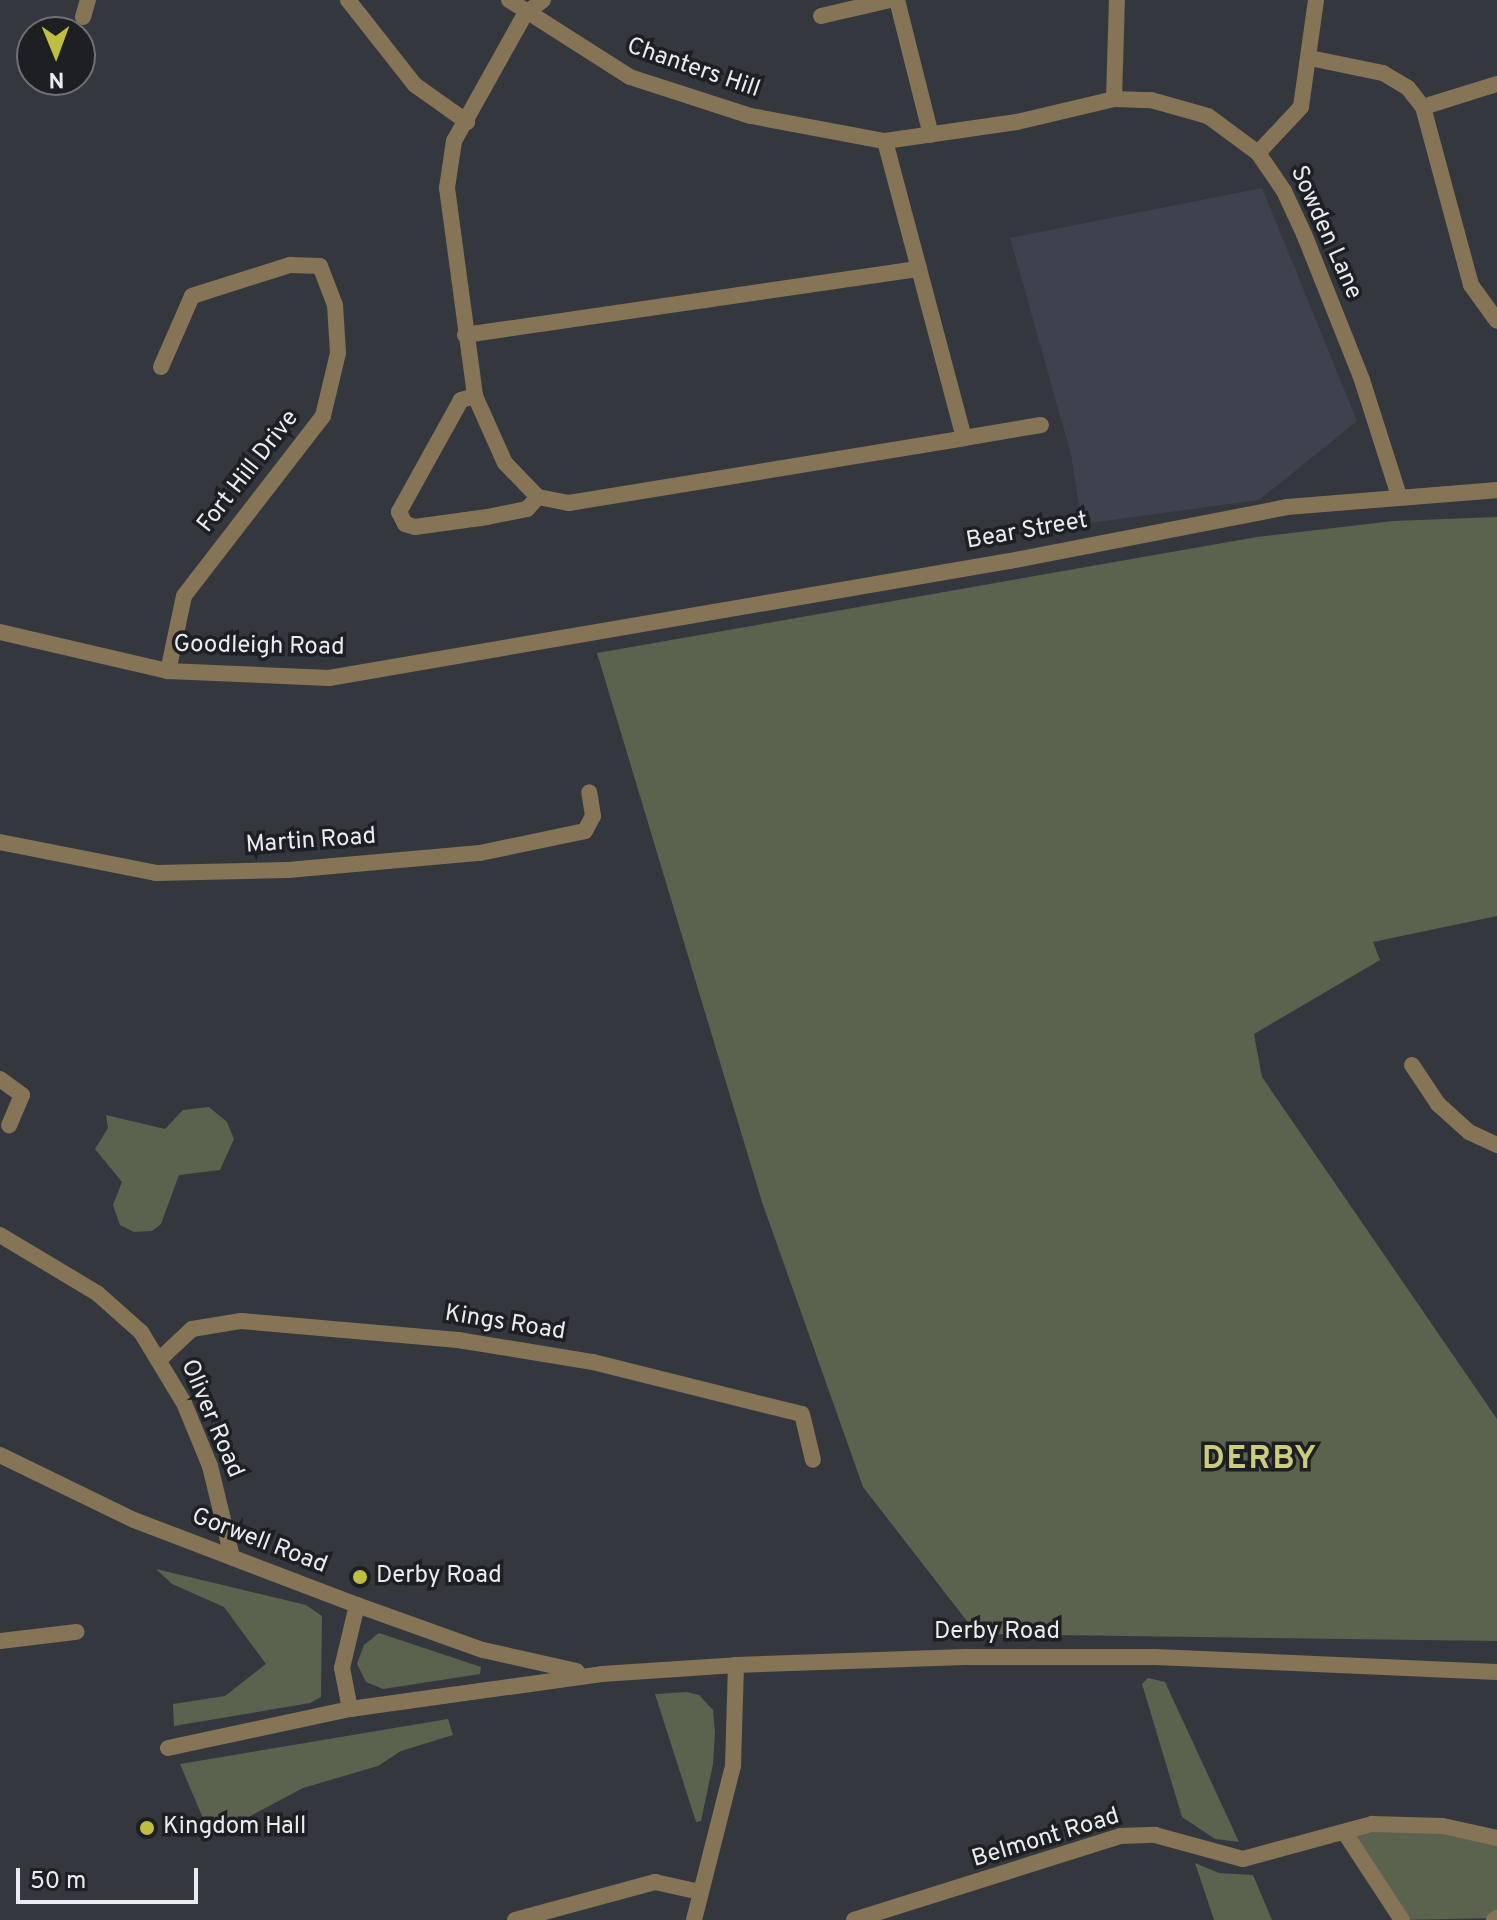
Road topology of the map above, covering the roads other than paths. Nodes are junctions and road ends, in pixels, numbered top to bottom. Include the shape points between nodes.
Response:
1 (348, 0) edge
2 (509, 0) edge
3 (543, 0) edge
4 (890, 0) edge
5 (897, 0) edge
6 (1117, 0) edge
7 (1316, 0) edge
8 (525, 14) junction
9 (821, 16) dead end
10 (1310, 58) junction
11 (1497, 84) edge
12 (1114, 99) junction
13 (1423, 107) junction
14 (467, 122) junction
15 (931, 135) junction
16 (885, 141) junction
17 (1258, 153) junction
18 (919, 269) junction
19 (1497, 321) edge
20 (465, 335) junction
21 (161, 367) dead end
22 (475, 396) junction
23 (1041, 425) dead end
24 (964, 438) junction
25 (1497, 490) edge
26 (1399, 496) junction
27 (538, 497) junction
28 (0, 632) edge
29 (567, 637) joint
30 (168, 671) junction
31 (589, 792) dead end
32 (0, 842) edge
33 (1412, 1065) dead end
34 (0, 1079) edge
35 (9, 1125) dead end
36 (1497, 1145) edge
37 (0, 1235) edge
38 (160, 1359) junction
39 (0, 1455) edge
40 (813, 1460) dead end
41 (232, 1557) junction
42 (357, 1605) junction
43 (76, 1632) dead end
44 (0, 1641) edge
45 (736, 1665) junction
46 (1497, 1672) edge
47 (602, 1674) junction
48 (350, 1709) junction
49 (168, 1748) dead end
50 (1345, 1833) junction
51 (1497, 1838) edge
52 (700, 1892) junction
53 (515, 1920) edge
54 (694, 1920) edge
55 (854, 1920) edge
56 (1402, 1920) edge

1 - 14 street via 415,85
2 - 8 street
3 - 8 street
4 - 9 street
5 - 15 street
6 - 12 street
7 - 10 street, Sowden Lane
8 - 14 street
8 - 16 street, Chanters Hill via 630,77 751,116
10 - 13 street via 1383,73 1408,88
10 - 17 street, Sowden Lane via 1301,107
11 - 13 street
12 - 15 street, Chanters Hill
12 - 17 street, Chanters Hill via 1184,106 1230,129
13 - 19 street via 1471,285
14 - 20 street via 454,141 447,188
15 - 16 street, Chanters Hill
16 - 18 street
17 - 26 street, Sowden Lane via 1304,234 1362,380
18 - 20 street
18 - 24 street
20 - 22 street
21 - 30 street, Fort Hill Drive via 192,296 290,265 320,266 335,305 338,353 323,416 184,596
22 - 27 street via 505,463
22 - 27 street via 461,400 406,499 399,512 405,524 415,527 527,509
23 - 24 street
24 - 27 street via 569,503
25 - 26 street, Bear Street
26 - 29 street, Bear Street via 1287,507
28 - 30 street, Goodleigh Road
29 - 30 street, Goodleigh Road via 329,678
31 - 32 street, Martin Road via 593,816 585,831 480,853 288,870 156,873
33 - 36 street via 1438,1104 1469,1132
34 - 35 street via 22,1095
37 - 38 street, Oliver Road via 97,1293 141,1332
38 - 40 street, Kings Road via 192,1329 228,1322 318,1325 458,1340 593,1362 802,1414
38 - 41 street, Oliver Road via 210,1466
39 - 41 street, Gorwell Road via 134,1520
41 - 42 street, Gorwell Road
42 - 47 street, Gorwell Road via 512,1659
42 - 48 street via 342,1668
43 - 44 street
45 - 46 street, Derby Road via 1155,1657
45 - 47 street, Derby Road
45 - 52 street via 733,1766
47 - 48 street, Derby Road
48 - 49 street, Derby Road
50 - 51 street, Belmont Road via 1372,1824 1443,1826
50 - 55 street, Belmont Road via 1243,1859 1155,1835 1120,1836
50 - 56 street
52 - 53 street via 655,1882
52 - 54 street

